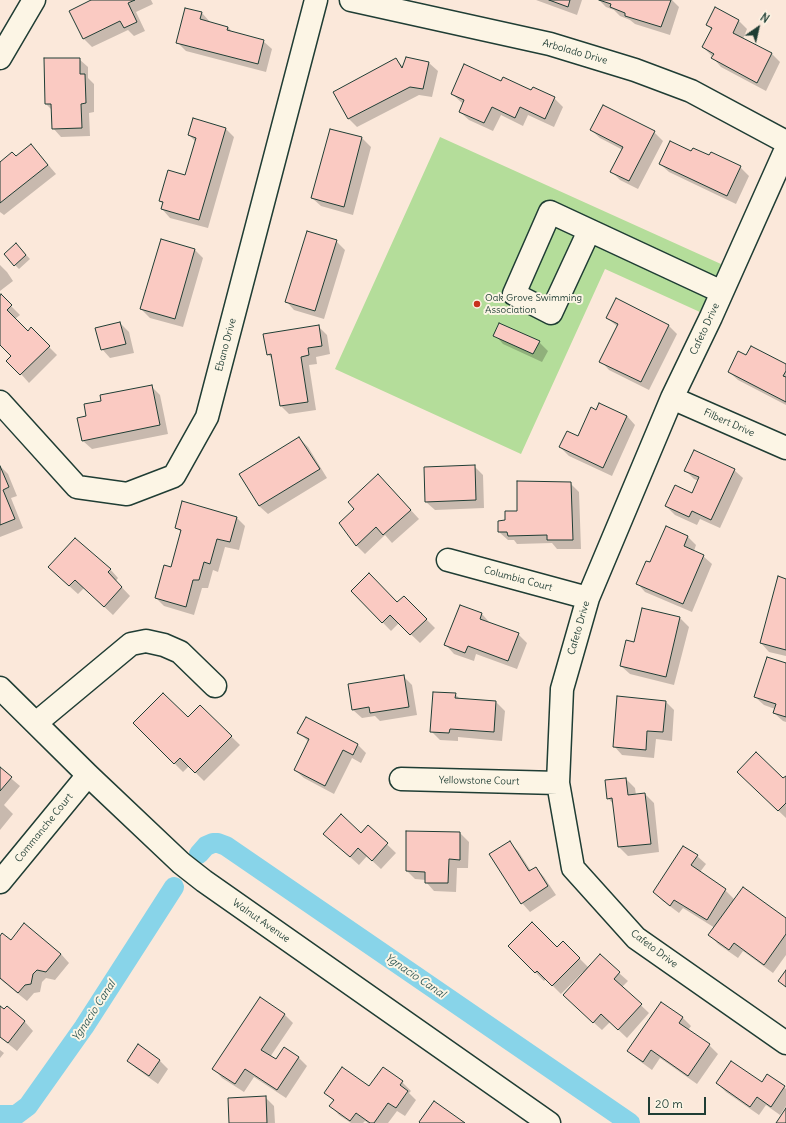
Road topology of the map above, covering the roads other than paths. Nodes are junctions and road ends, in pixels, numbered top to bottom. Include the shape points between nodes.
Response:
1 (34, 0) edge
2 (316, 0) edge
3 (352, 0) edge
4 (0, 58) edge
5 (786, 142) edge
6 (786, 149) edge
7 (589, 231) dead end
8 (722, 292) junction
9 (672, 398) junction
10 (0, 402) edge
11 (786, 448) edge
12 (448, 560) dead end
13 (588, 598) junction
14 (215, 686) dead end
15 (0, 688) edge
16 (36, 723) junction
17 (88, 775) junction
18 (401, 779) dead end
19 (558, 782) junction
20 (0, 882) edge
21 (786, 1043) edge
22 (549, 1123) edge

1 - 4 street
2 - 10 street, Ebano Drive via 207,417 174,476 127,494 77,487
3 - 5 street, Arbolado Drive via 550,44 635,70 691,91
6 - 8 street, Cafeto Drive
7 - 8 street
8 - 9 street, Cafeto Drive
9 - 11 street, Filbert Drive
9 - 13 street, Cafeto Drive
12 - 13 street, Columbia Court
13 - 19 street, Cafeto Drive via 562,689
14 - 16 street via 180,652 164,645 146,642 131,644
15 - 16 street, Walnut Avenue
16 - 17 street, Walnut Avenue
17 - 20 street, Commanche Court
17 - 22 street, Walnut Avenue via 181,864
18 - 19 street, Yellowstone Court
19 - 21 street, Cafeto Drive via 573,868 636,938

